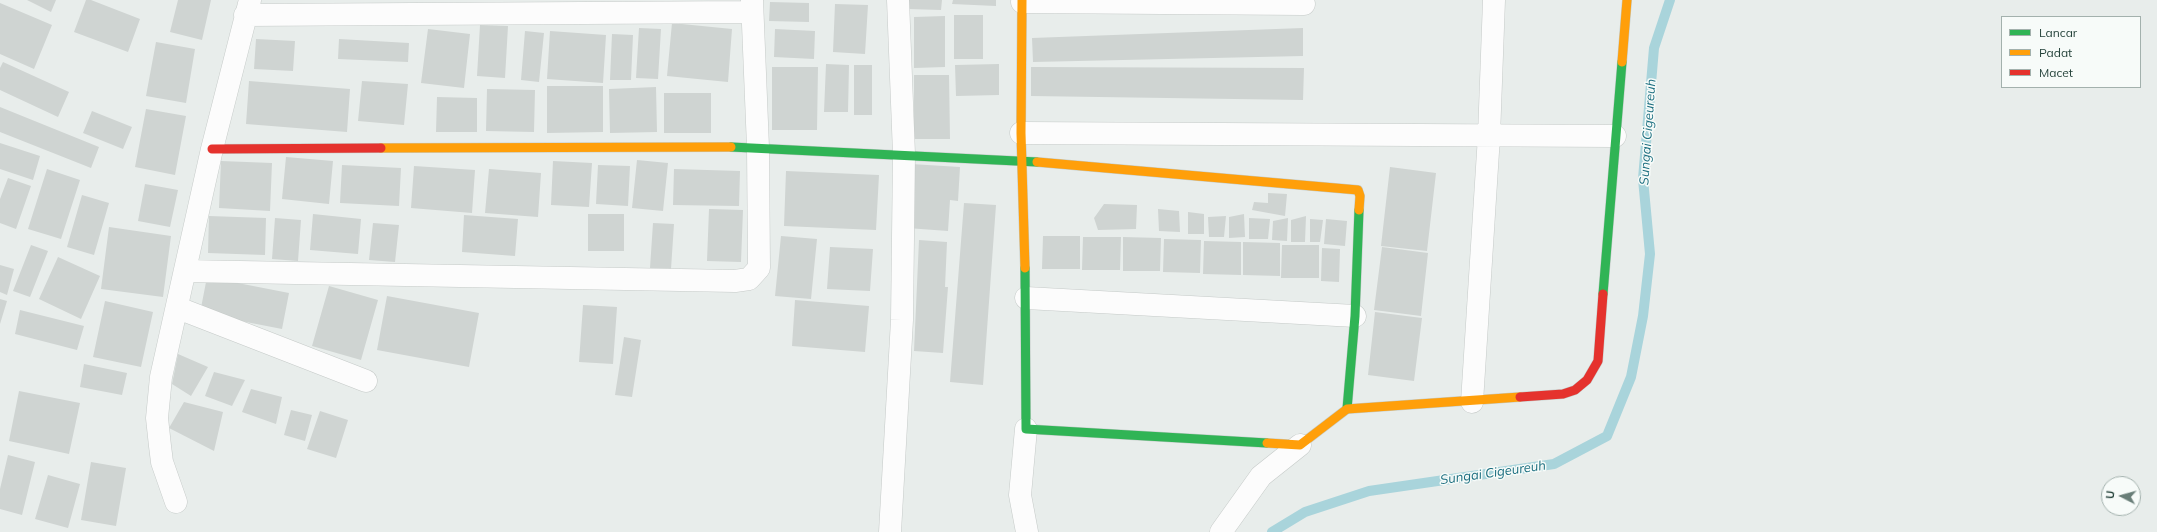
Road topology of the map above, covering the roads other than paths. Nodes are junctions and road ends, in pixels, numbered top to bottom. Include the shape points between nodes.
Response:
1 (898, 0) edge
2 (1494, 0) edge
3 (1626, 0) edge
4 (1022, 1) edge
5 (1304, 4) dead end
6 (752, 6) edge
7 (248, 7) edge
8 (1021, 134) junction
9 (1489, 136) junction
10 (1615, 136) junction
11 (758, 147) junction
12 (212, 149) junction
13 (904, 154) junction
14 (1022, 161) junction
15 (185, 271) junction
16 (1026, 298) junction
17 (178, 308) junction
18 (1355, 316) junction
19 (366, 381) dead end
20 (1472, 402) junction
21 (1347, 409) junction
22 (1026, 429) junction
23 (1300, 445) junction
24 (176, 502) dead end
25 (890, 532) edge
26 (1027, 532) edge
27 (1221, 532) edge

1 - 13 street
2 - 9 street
3 - 10 street
4 - 5 street
4 - 8 street
6 - 7 street
6 - 11 street
7 - 12 street
8 - 9 street
8 - 14 street
9 - 10 street
9 - 20 street
10 - 20 street via 1598,361 1587,380 1575,390 1563,394
11 - 12 street
11 - 13 street
11 - 15 street via 760,268 750,279 735,281
12 - 15 street
13 - 14 street
13 - 25 street via 902,320
14 - 16 street
14 - 18 street via 1358,190 1360,196
15 - 17 street
16 - 18 street
16 - 22 street
17 - 19 street
17 - 24 street via 161,377 157,418 162,462
18 - 21 street
20 - 21 street
21 - 23 street
22 - 23 street
22 - 26 street via 1020,495
23 - 27 street via 1261,476

